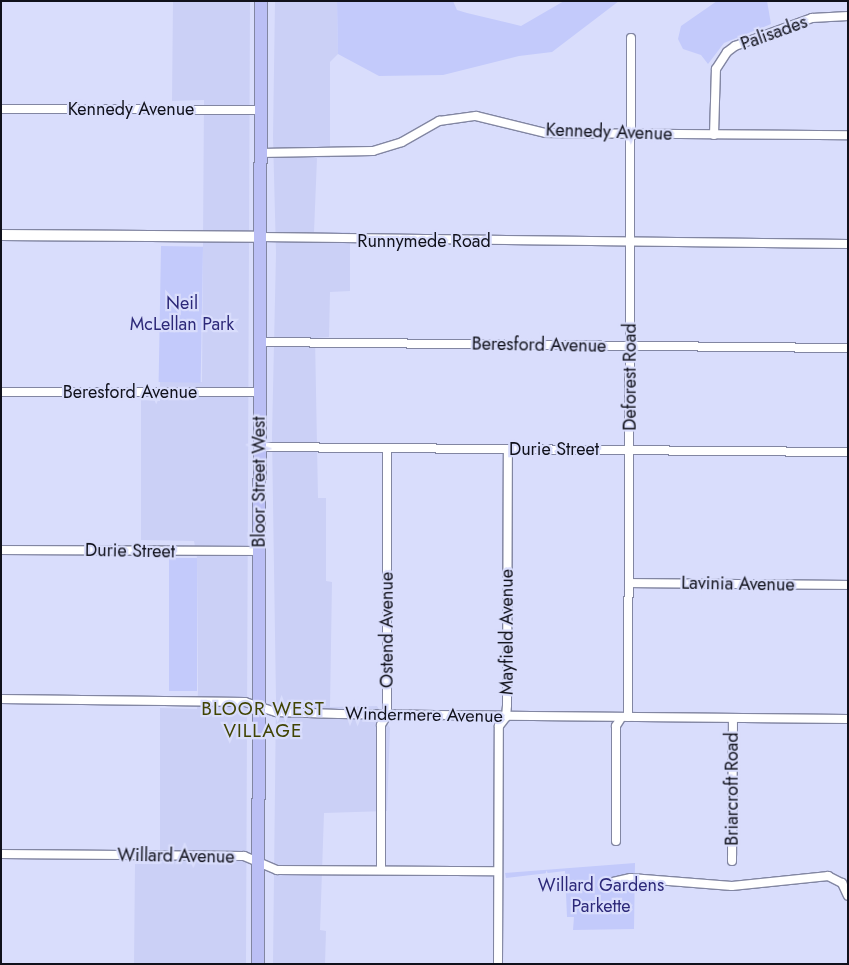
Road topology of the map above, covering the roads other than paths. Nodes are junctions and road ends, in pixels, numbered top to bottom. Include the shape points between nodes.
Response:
1 (261, 1) edge
2 (848, 16) edge
3 (631, 38) dead end
4 (1, 109) edge
5 (260, 110) junction
6 (630, 134) junction
7 (714, 134) junction
8 (848, 136) edge
9 (260, 153) junction
10 (1, 235) edge
11 (260, 237) junction
12 (630, 242) junction
13 (848, 244) edge
14 (261, 342) junction
15 (630, 346) junction
16 (848, 348) edge
17 (1, 392) edge
18 (259, 392) junction
19 (259, 447) junction
20 (387, 448) junction
21 (508, 449) junction
22 (630, 449) junction
23 (848, 452) edge
24 (1, 550) edge
25 (258, 551) junction
26 (629, 582) junction
27 (848, 585) edge
28 (1, 699) edge
29 (260, 707) junction
30 (386, 715) junction
31 (506, 716) junction
32 (624, 717) junction
33 (733, 718) junction
34 (848, 719) edge
35 (616, 841) dead end
36 (1, 854) edge
37 (258, 861) junction
38 (732, 861) dead end
39 (381, 870) junction
40 (498, 871) junction
41 (614, 882) dead end
42 (848, 896) edge
43 (258, 964) edge
44 (498, 964) edge

1 - 5 main road, Bloor Street West
2 - 7 street, Palisades via 812,18 735,46 727,52 716,69
3 - 6 street, Deforest Road
4 - 5 street, Kennedy Avenue
5 - 9 main road, Bloor Street West
6 - 7 street, Kennedy Avenue
6 - 9 street, Kennedy Avenue via 546,133 476,116 439,121 402,142 373,151
6 - 12 street, Deforest Road
7 - 8 street, Kennedy Avenue
9 - 11 main road, Bloor Street West
10 - 11 street, Runnymede Road
11 - 12 street, Runnymede Road
11 - 14 main road, Bloor Street West
12 - 13 street, Runnymede Road
12 - 15 street, Deforest Road
14 - 15 street, Beresford Avenue
14 - 18 main road, Bloor Street West
15 - 16 street, Beresford Avenue
15 - 22 street, Deforest Road
17 - 18 street, Beresford Avenue
18 - 19 main road, Bloor Street West
19 - 20 street, Durie Street
19 - 25 main road, Bloor Street West
20 - 21 street, Durie Street
20 - 30 street, Ostend Avenue
21 - 22 street, Durie Street
21 - 31 street, Mayfield Avenue
22 - 23 street, Durie Street
22 - 26 street, Deforest Road
24 - 25 street, Durie Street
25 - 29 main road, Bloor Street West
26 - 27 street, Lavinia Avenue
26 - 32 street, Deforest Road
28 - 29 street, Windermere Avenue via 194,700 246,702
29 - 30 street, Windermere Avenue via 276,712
29 - 37 main road, Bloor Street West
30 - 31 street, Windermere Avenue
30 - 39 street, Ostend Avenue via 381,725
31 - 32 street, Windermere Avenue
31 - 40 street, Mayfield Avenue via 499,726
32 - 33 street, Windermere Avenue
32 - 35 street, Deforest Road via 616,726
33 - 34 street, Windermere Avenue
33 - 38 street, Briarcroft Road
36 - 37 street, Willard Avenue via 240,856
37 - 39 street, Willard Avenue via 273,870
37 - 43 main road, Bloor Street West
39 - 40 street, Willard Avenue
40 - 44 street, Mayfield Avenue
41 - 42 street via 631,878 732,886 828,876 842,883

